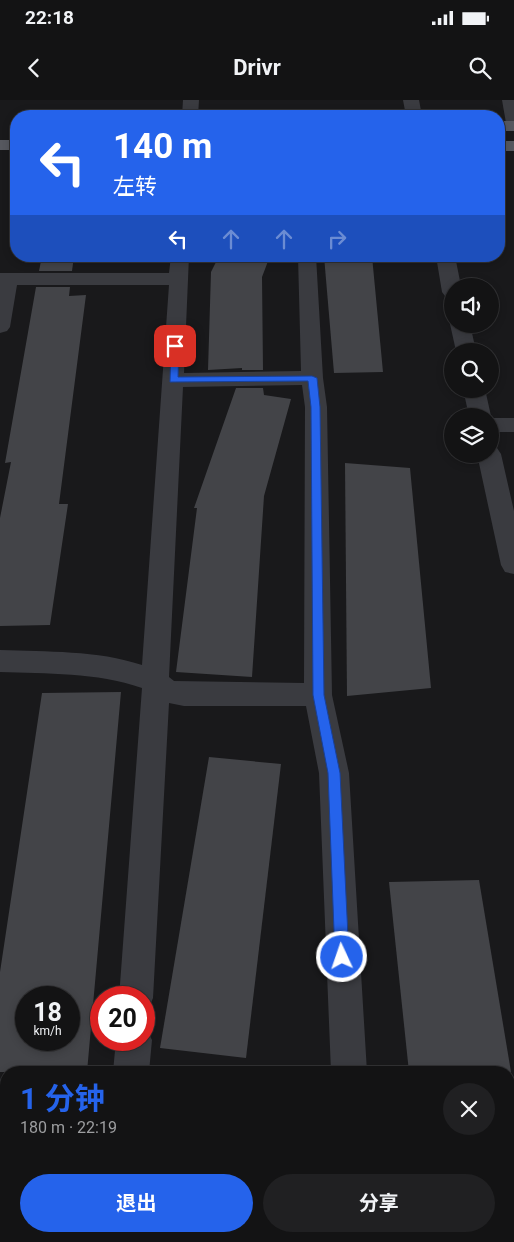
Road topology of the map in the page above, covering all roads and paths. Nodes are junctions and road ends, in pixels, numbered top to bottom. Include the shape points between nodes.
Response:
1 (510, 100) edge
2 (514, 125) edge
3 (307, 262) edge
4 (445, 262) edge
5 (179, 268) edge
6 (449, 278) edge
7 (4, 279) edge
8 (0, 327) edge
9 (312, 378) junction
10 (173, 380) junction
11 (499, 425) edge
12 (514, 425) edge
13 (491, 463) edge
14 (514, 565) edge
15 (0, 661) edge
16 (155, 681) junction
17 (318, 695) junction
18 (137, 986) edge
19 (133, 1051) edge
20 (132, 1066) edge
21 (349, 1066) edge

1 - 2 street
3 - 9 street
4 - 6 street
5 - 7 street
5 - 10 street
7 - 8 street
9 - 10 street
9 - 17 street via 316,407
10 - 16 street
11 - 12 street
13 - 14 street
15 - 16 street via 92,665 126,671
16 - 17 street via 167,691 184,694
16 - 18 street
17 - 21 street via 334,773
19 - 20 street

